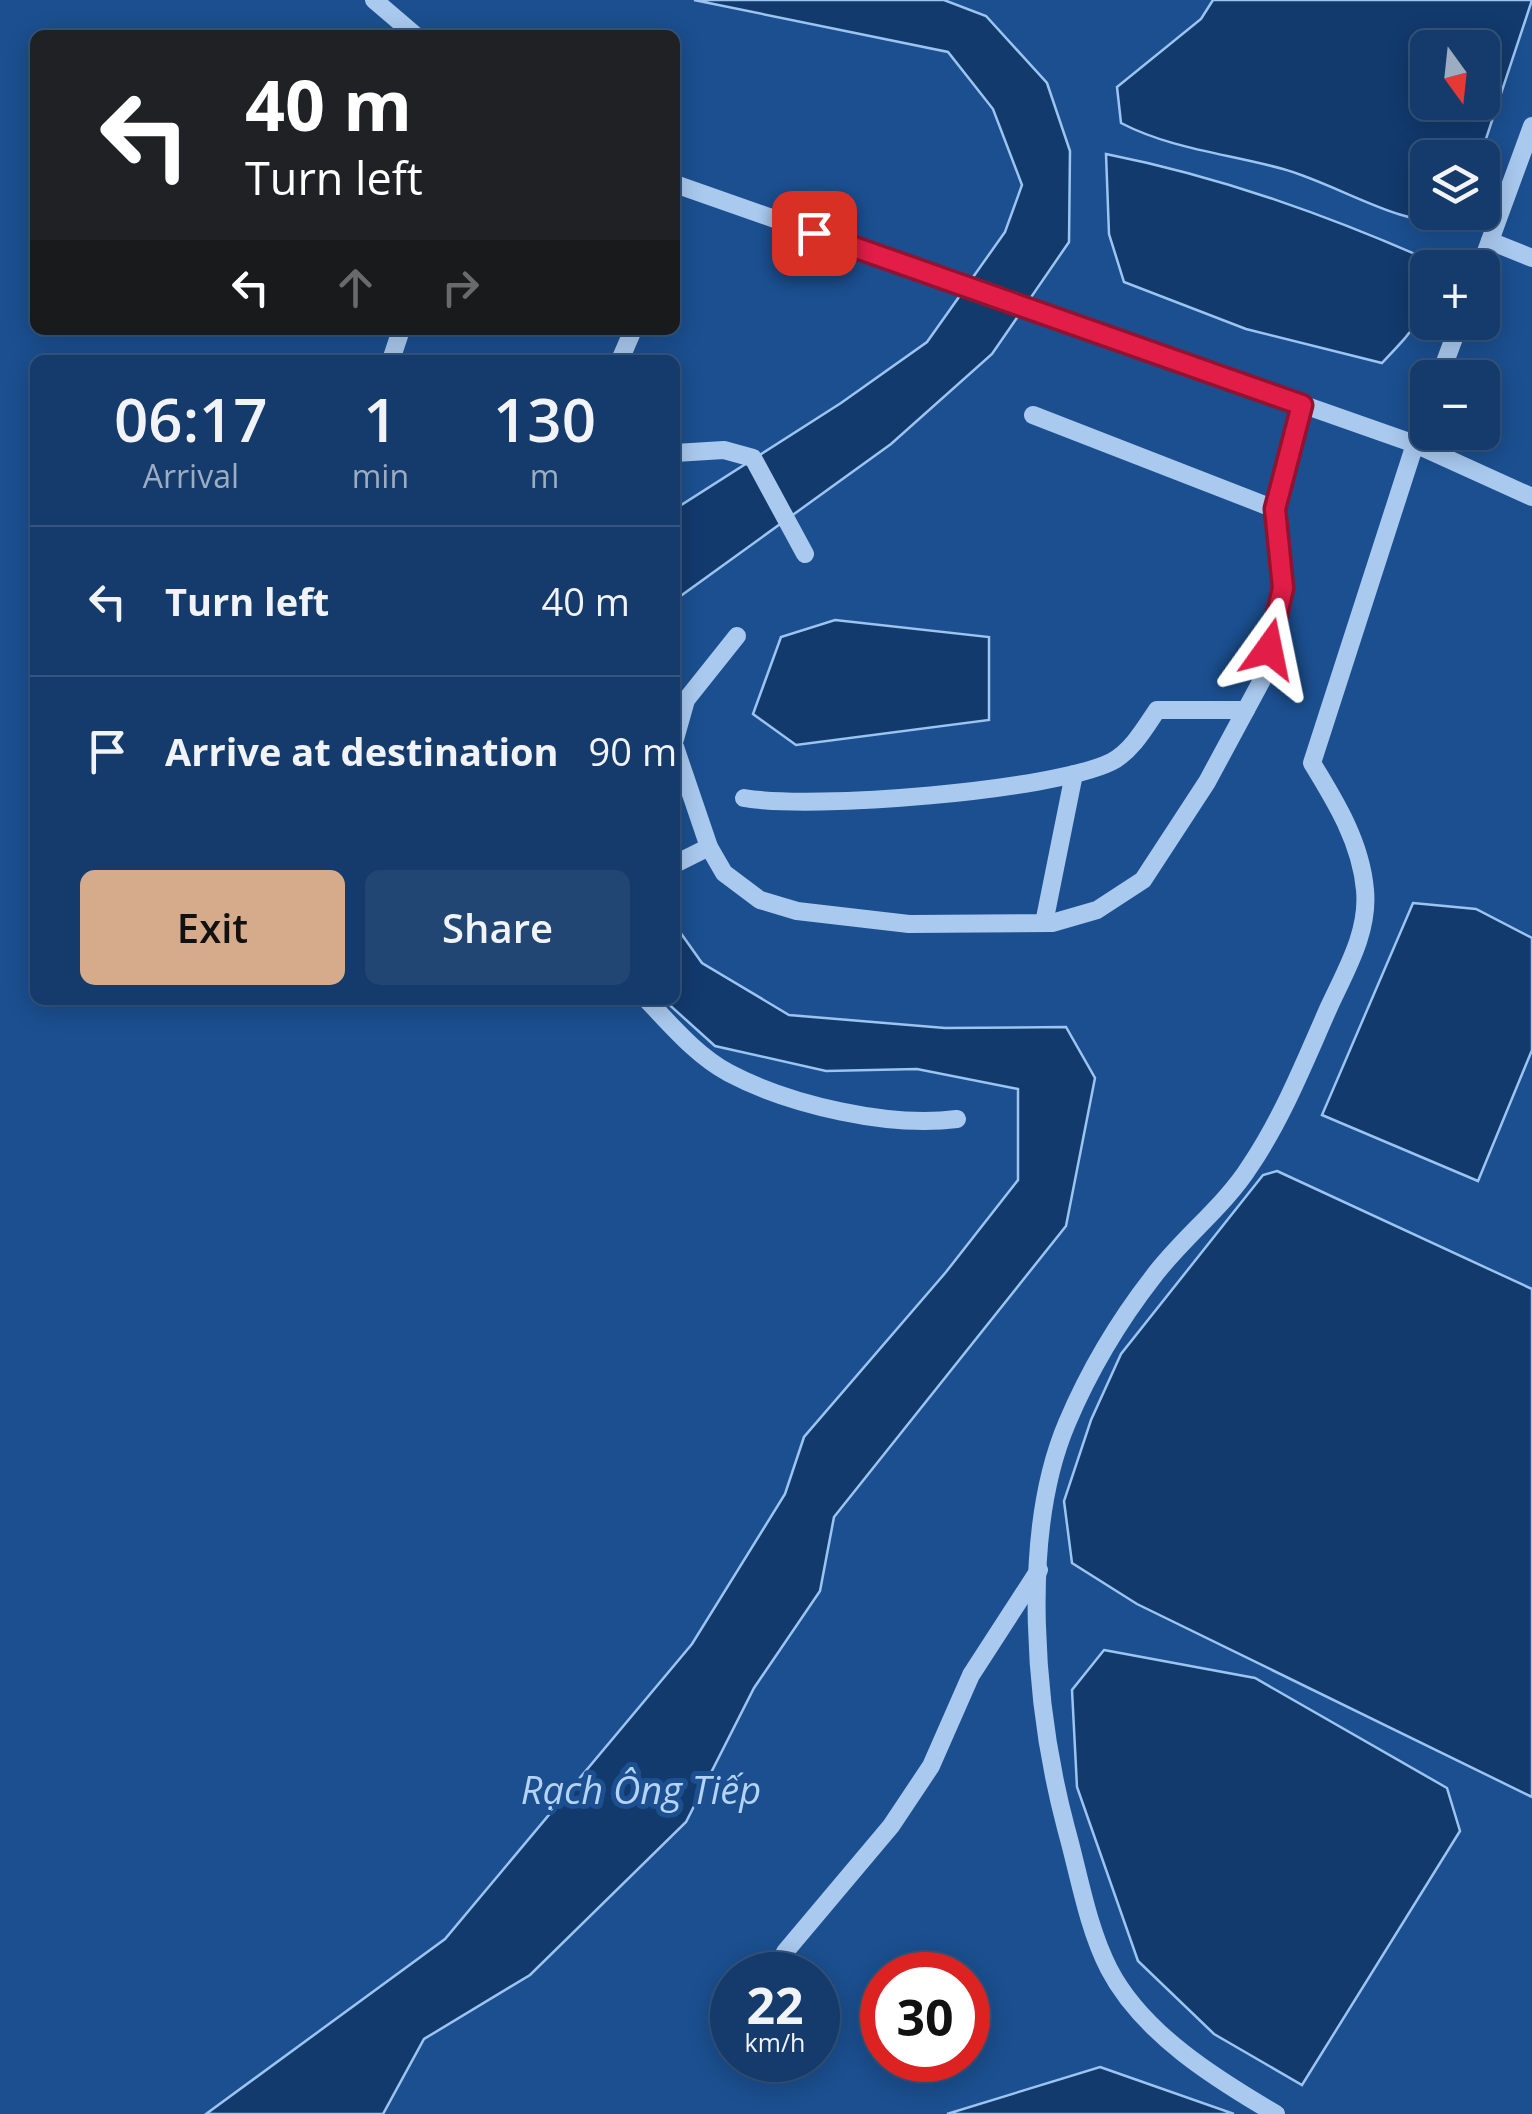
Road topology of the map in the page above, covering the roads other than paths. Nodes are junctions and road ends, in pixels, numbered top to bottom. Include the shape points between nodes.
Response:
1 (374, 0) edge
2 (408, 30) edge
3 (1532, 126) edge
4 (680, 186) edge
5 (1490, 241) junction
6 (1487, 250) edge
7 (1532, 258) edge
8 (1302, 405) junction
9 (1033, 415) dead end
10 (1410, 443) edge
11 (1412, 450) edge
12 (1427, 450) edge
13 (680, 453) edge
14 (1532, 497) edge
15 (1275, 509) junction
16 (805, 554) dead end
17 (737, 636) dead end
18 (1246, 710) junction
19 (680, 721) edge
20 (680, 763) edge
21 (1074, 774) junction
22 (744, 798) dead end
23 (709, 847) junction
24 (680, 862) edge
25 (1044, 923) junction
26 (653, 1005) edge
27 (957, 1119) dead end
28 (1040, 1569) junction
29 (785, 1952) dead end
30 (1276, 2114) edge

1 - 2 street
3 - 5 street
4 - 8 street
5 - 6 street
5 - 7 street
8 - 10 street
8 - 15 street
9 - 15 street
11 - 28 street via 1312,763 1345,816 1357,854 1365,890 1363,929 1279,1117 1248,1170 1153,1276 1102,1350 1066,1426 1045,1493
12 - 14 street
13 - 16 street via 724,450 753,458
15 - 18 street via 1283,588 1262,680
17 - 19 street via 686,700
18 - 21 street via 1157,710 1116,760
18 - 25 street via 1144,880 1098,910
20 - 23 street
21 - 22 street via 923,794
21 - 25 street
23 - 24 street
23 - 25 street via 724,873 760,900 797,911 908,924
26 - 27 street via 729,1073 848,1113
28 - 29 street via 971,1675 931,1766 891,1826
28 - 30 street via 1041,1675 1060,1803 1098,1944 1111,1973 1193,2065

